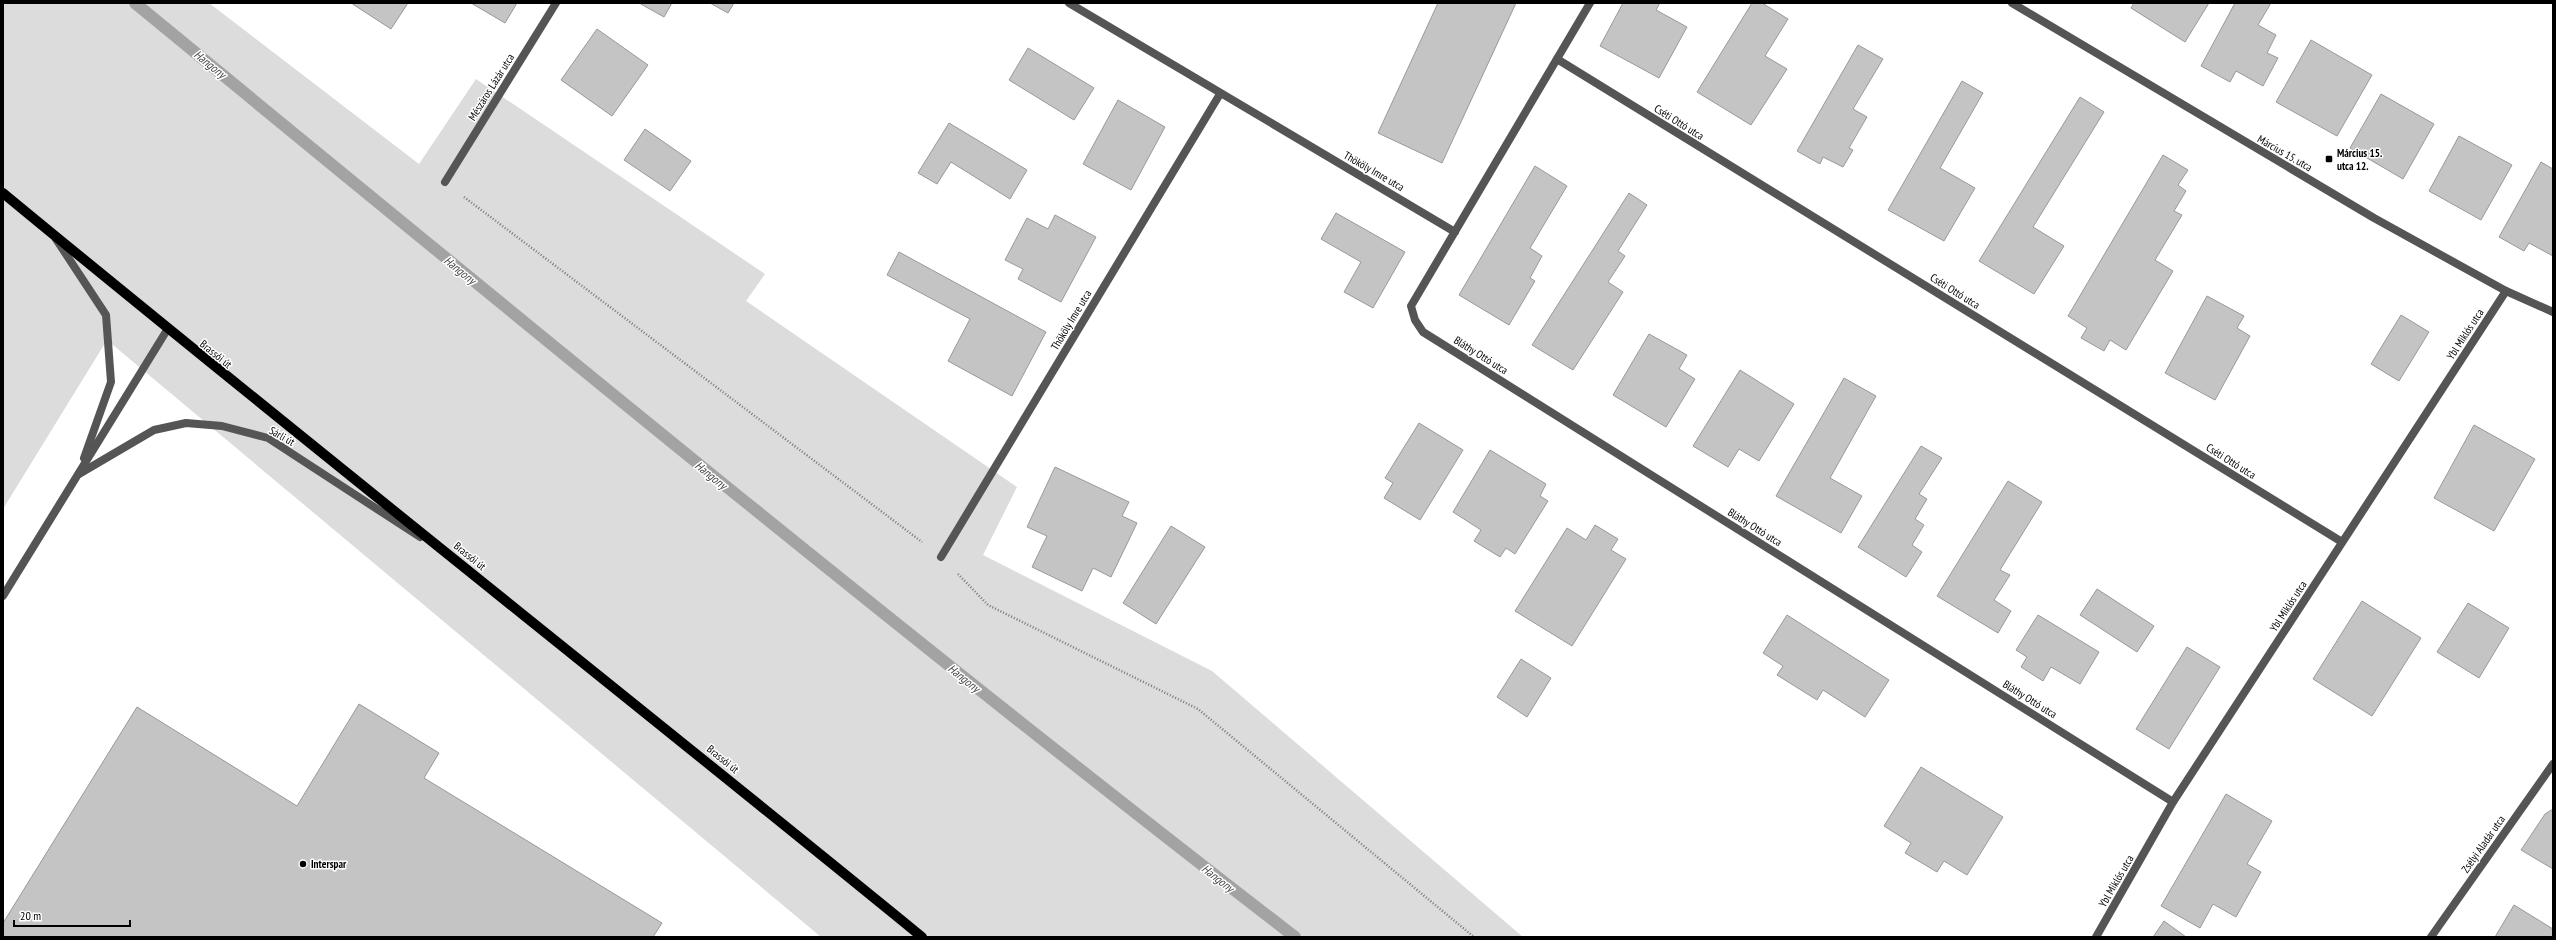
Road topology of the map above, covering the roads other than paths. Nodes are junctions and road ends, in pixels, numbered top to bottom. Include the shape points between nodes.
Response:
1 (556, 3) edge
2 (1069, 3) edge
3 (1590, 3) edge
4 (2012, 3) edge
5 (1556, 60) junction
6 (1220, 94) junction
7 (445, 182) dead end
8 (3, 193) edge
9 (1455, 232) junction
10 (53, 234) junction
11 (2506, 291) junction
12 (2553, 312) edge
13 (167, 330) junction
14 (79, 474) junction
15 (2342, 542) junction
16 (941, 557) dead end
17 (457, 561) junction
18 (3, 596) edge
19 (2553, 764) edge
20 (2173, 802) junction
21 (922, 937) edge
22 (2096, 937) edge
23 (2431, 937) edge

1 - 7 street, Mészáros Lázár utca
2 - 6 street, Thököly Imre utca
3 - 5 street
4 - 11 street, Március 15. utca via 2374,218
5 - 9 street
5 - 15 street, Cséti Ottó utca
6 - 9 street, Thököly Imre utca
6 - 16 street, Thököly Imre utca
8 - 10 main road, Brassói út
9 - 20 street, Bláthy Ottó utca via 1411,306 1423,332
10 - 13 main road, Brassói út
10 - 14 street, Sárli út via 106,315 112,382
11 - 12 street, Március 15. utca
11 - 15 street, Ybl Miklós utca
13 - 14 street, Sárli út
13 - 17 main road, Brassói út
14 - 17 street, Sárli út via 154,430 186,423 222,426 268,438
14 - 18 street, Sárli út
15 - 20 street, Ybl Miklós utca
17 - 21 main road, Brassói út
19 - 23 street, Zsélyi Aladár utca
20 - 22 street, Ybl Miklós utca

